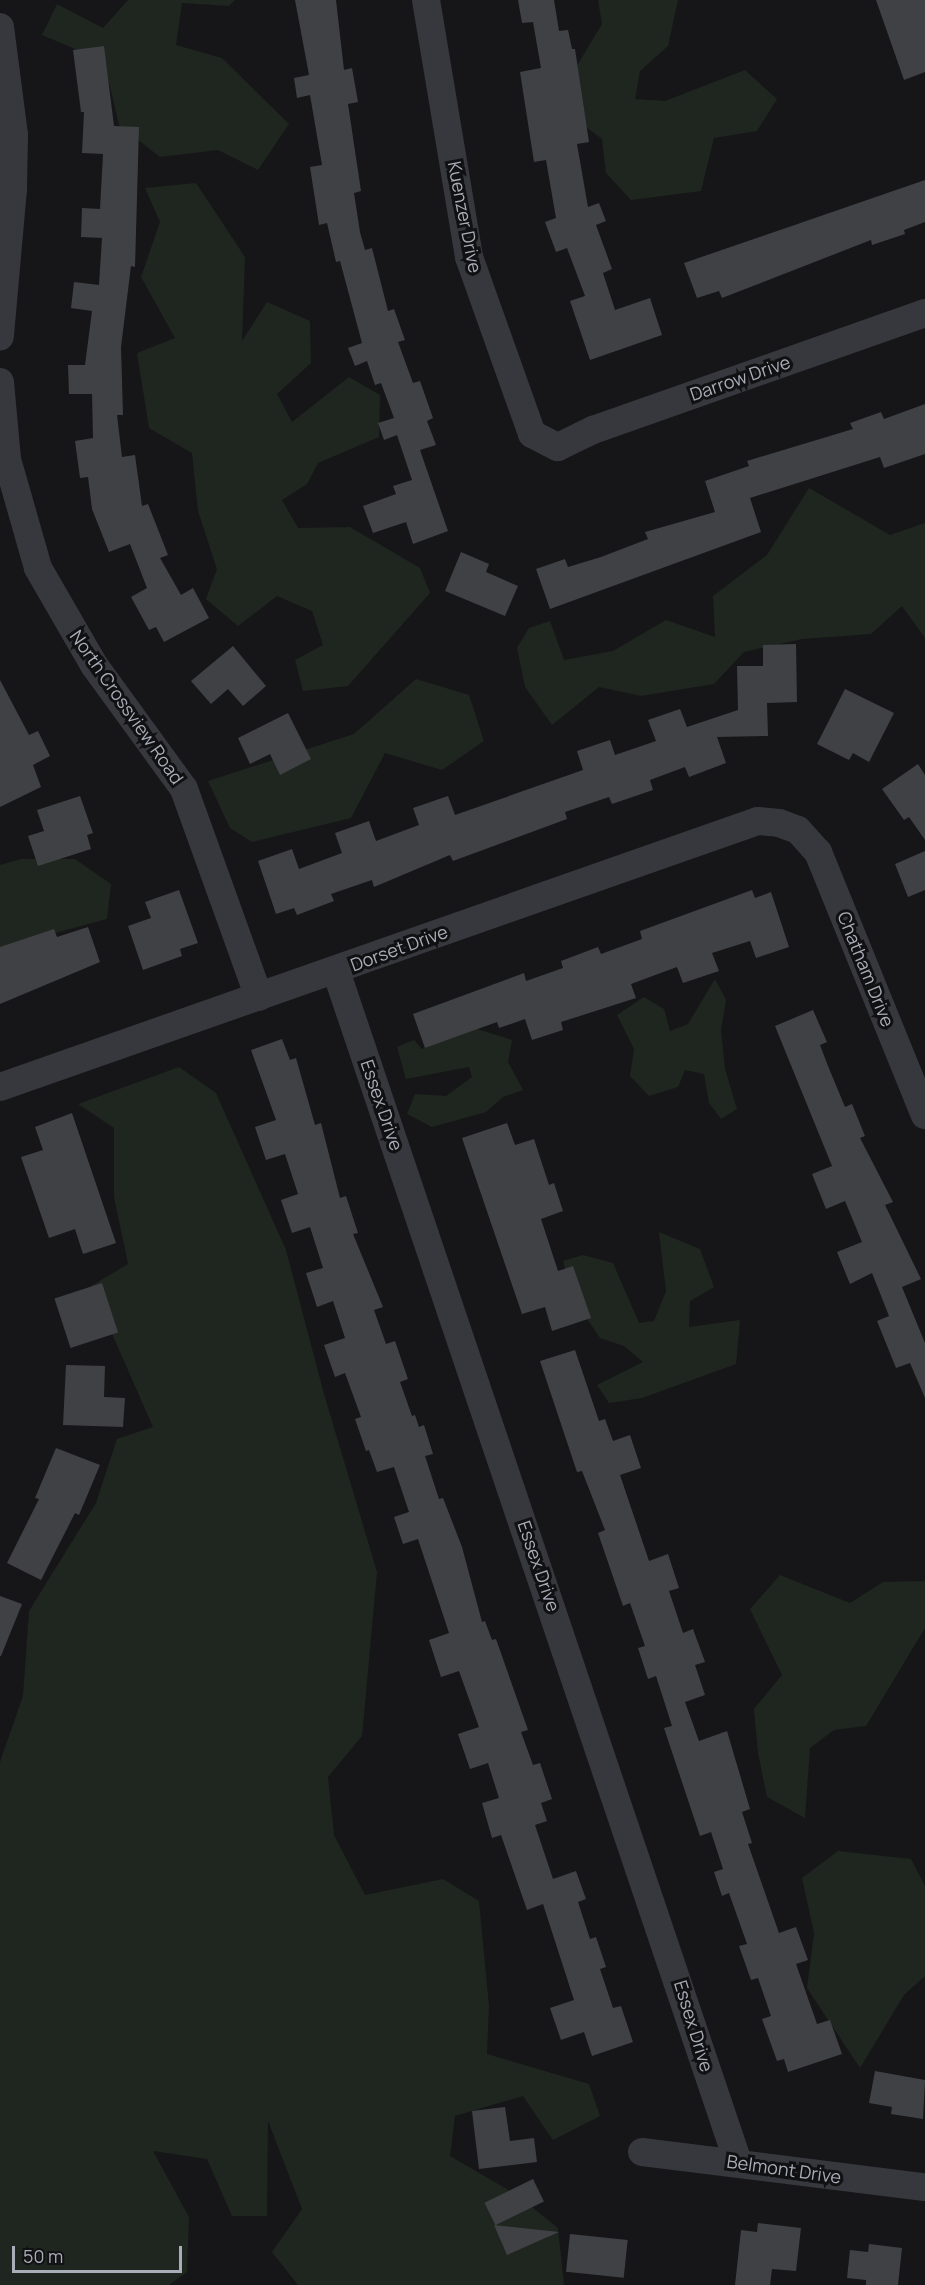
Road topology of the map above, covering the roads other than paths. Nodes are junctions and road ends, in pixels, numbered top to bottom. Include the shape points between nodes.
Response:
1 (426, 0) edge
2 (0, 27) edge
3 (925, 313) edge
4 (0, 336) edge
5 (0, 382) edge
6 (558, 447) joint
7 (798, 830) joint
8 (336, 971) junction
9 (259, 997) junction
10 (0, 1087) edge
11 (925, 1115) edge
12 (642, 2152) dead end
13 (738, 2162) junction
14 (925, 2187) edge

1 - 6 street, Kuenzer Drive via 469,257 532,435
2 - 4 street via 9,76 14,146
3 - 6 street, Darrow Drive via 593,430
5 - 9 street, North Crossview Road via 7,459 38,568 94,665 184,789
7 - 8 street, Dorset Drive via 758,821
7 - 11 street, Chatham Drive via 810,840 823,863
8 - 9 street, Dorset Drive
8 - 13 street, Essex Drive
9 - 10 street, Dorset Drive
12 - 13 street, Belmont Drive
13 - 14 street, Belmont Drive

